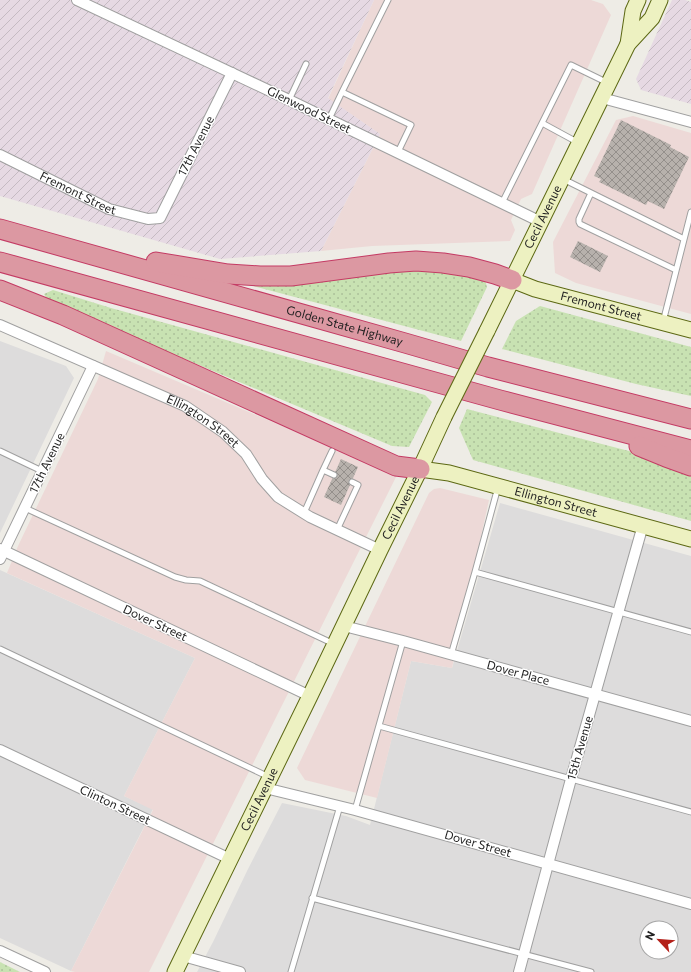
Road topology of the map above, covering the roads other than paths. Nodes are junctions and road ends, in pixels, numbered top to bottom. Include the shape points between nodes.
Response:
1 (77, 0) edge
2 (388, 0) edge
3 (638, 0) edge
4 (660, 0) edge
5 (628, 44) junction
6 (306, 64) dead end
7 (232, 73) junction
8 (609, 84) junction
9 (342, 92) junction
10 (602, 98) junction
11 (289, 100) junction
12 (329, 119) junction
13 (691, 122) edge
14 (542, 124) junction
15 (580, 143) junction
16 (398, 152) junction
17 (0, 155) edge
18 (562, 179) junction
19 (591, 193) junction
20 (502, 203) junction
21 (691, 212) edge
22 (160, 218) joint
23 (541, 222) junction
24 (0, 229) edge
25 (684, 239) junction
26 (44, 241) junction
27 (0, 262) edge
28 (676, 270) junction
29 (512, 280) junction
30 (0, 290) edge
31 (663, 323) junction
32 (0, 326) edge
33 (691, 330) edge
34 (93, 366) junction
35 (577, 419) junction
36 (691, 419) edge
37 (691, 450) edge
38 (0, 451) edge
39 (332, 451) dead end
40 (691, 466) edge
41 (420, 469) junction
42 (323, 470) junction
43 (42, 471) junction
44 (334, 475) dead end
45 (352, 482) dead end
46 (498, 486) junction
47 (25, 508) junction
48 (304, 513) junction
49 (644, 526) junction
50 (337, 530) junction
51 (691, 539) edge
52 (380, 550) junction
53 (1, 553) edge
54 (475, 572) junction
55 (618, 612) junction
56 (344, 626) junction
57 (691, 632) edge
58 (403, 641) junction
59 (335, 644) junction
60 (0, 649) edge
61 (451, 655) junction
62 (595, 694) junction
63 (310, 696) junction
64 (691, 721) edge
65 (379, 726) junction
66 (0, 750) edge
67 (571, 779) junction
68 (268, 783) junction
69 (340, 806) junction
70 (355, 810) junction
71 (691, 812) edge
72 (230, 859) junction
73 (549, 864) junction
74 (312, 898) junction
75 (691, 904) edge
76 (0, 950) edge
77 (524, 954) junction
78 (183, 956) junction
79 (45, 972) edge
80 (175, 972) edge
81 (240, 972) edge
82 (291, 972) edge
83 (519, 972) edge
84 (591, 972) edge

1 - 7 street, Glenwood Street
2 - 9 lane
3 - 5 main road, Cecil Avenue via 633,11
4 - 5 main road, Cecil Avenue via 652,18
5 - 8 main road, Cecil Avenue
6 - 11 lane
7 - 11 street, Glenwood Street
7 - 22 street, 17th Avenue
8 - 10 main road, Cecil Avenue
8 - 14 lane via 572,65
9 - 12 lane
9 - 16 lane via 410,125
10 - 13 street
10 - 15 main road, Cecil Avenue
11 - 12 street, Glenwood Street
12 - 16 street, Glenwood Street
14 - 15 lane
14 - 20 lane
15 - 18 main road, Cecil Avenue
16 - 20 street, Glenwood Street
17 - 22 street, Fremont Street via 109,209 148,219
18 - 19 lane
18 - 23 main road, Cecil Avenue
19 - 25 lane
19 - 28 lane via 579,219 580,224
20 - 23 street, Glenwood Street
21 - 25 lane
23 - 29 main road, Cecil Avenue
24 - 26 highway, Golden State Highway
25 - 28 lane
26 - 29 highway via 228,274 291,276 416,261 469,267
26 - 36 highway, Golden State Highway via 488,367
27 - 35 highway
28 - 31 lane
29 - 31 main road, Fremont Street
29 - 41 main road, Cecil Avenue, bridge
30 - 41 highway via 396,466
31 - 33 main road, Fremont Street
32 - 34 street, Ellington Street
34 - 43 street, 17th Avenue
34 - 48 street, Ellington Street via 185,406 223,432 246,454 262,479 278,497
35 - 37 highway
35 - 40 highway
38 - 43 lane
39 - 42 lane
41 - 46 main road, Ellington Street via 448,473
41 - 52 main road, Cecil Avenue
42 - 44 lane
42 - 48 lane
43 - 47 street, 17th Avenue
45 - 50 lane via 358,485
46 - 49 main road, Ellington Street
46 - 54 lane
47 - 53 street, 17th Avenue
47 - 59 lane via 175,577 200,581
48 - 50 street, Ellington Street
49 - 51 main road, Ellington Street
49 - 55 street, 15th Avenue
50 - 52 street, Ellington Street
52 - 56 main road, Cecil Avenue
53 - 63 street, Dover Street
54 - 55 lane
54 - 61 lane
55 - 57 lane
55 - 62 street, 15th Avenue
56 - 58 street, Dover Place
56 - 59 main road, Cecil Avenue
58 - 61 street, Dover Place
58 - 65 lane
59 - 63 main road, Cecil Avenue
60 - 68 lane
61 - 62 street, Dover Place
62 - 64 street, Dover Place
62 - 67 street, 15th Avenue
63 - 68 main road, Cecil Avenue
65 - 67 lane
65 - 70 lane
66 - 72 street, Clinton Street
67 - 71 lane
67 - 73 street, 15th Avenue
68 - 69 street, Dover Street
68 - 72 main road, Cecil Avenue
69 - 70 street, Dover Street
69 - 74 lane
70 - 73 street, Dover Street
72 - 78 main road, Cecil Avenue
73 - 75 street, Dover Street
73 - 77 street, 15th Avenue
74 - 77 lane
74 - 82 lane
76 - 79 street
77 - 83 street, 15th Avenue
77 - 84 lane
78 - 80 main road, Cecil Avenue
78 - 81 street

